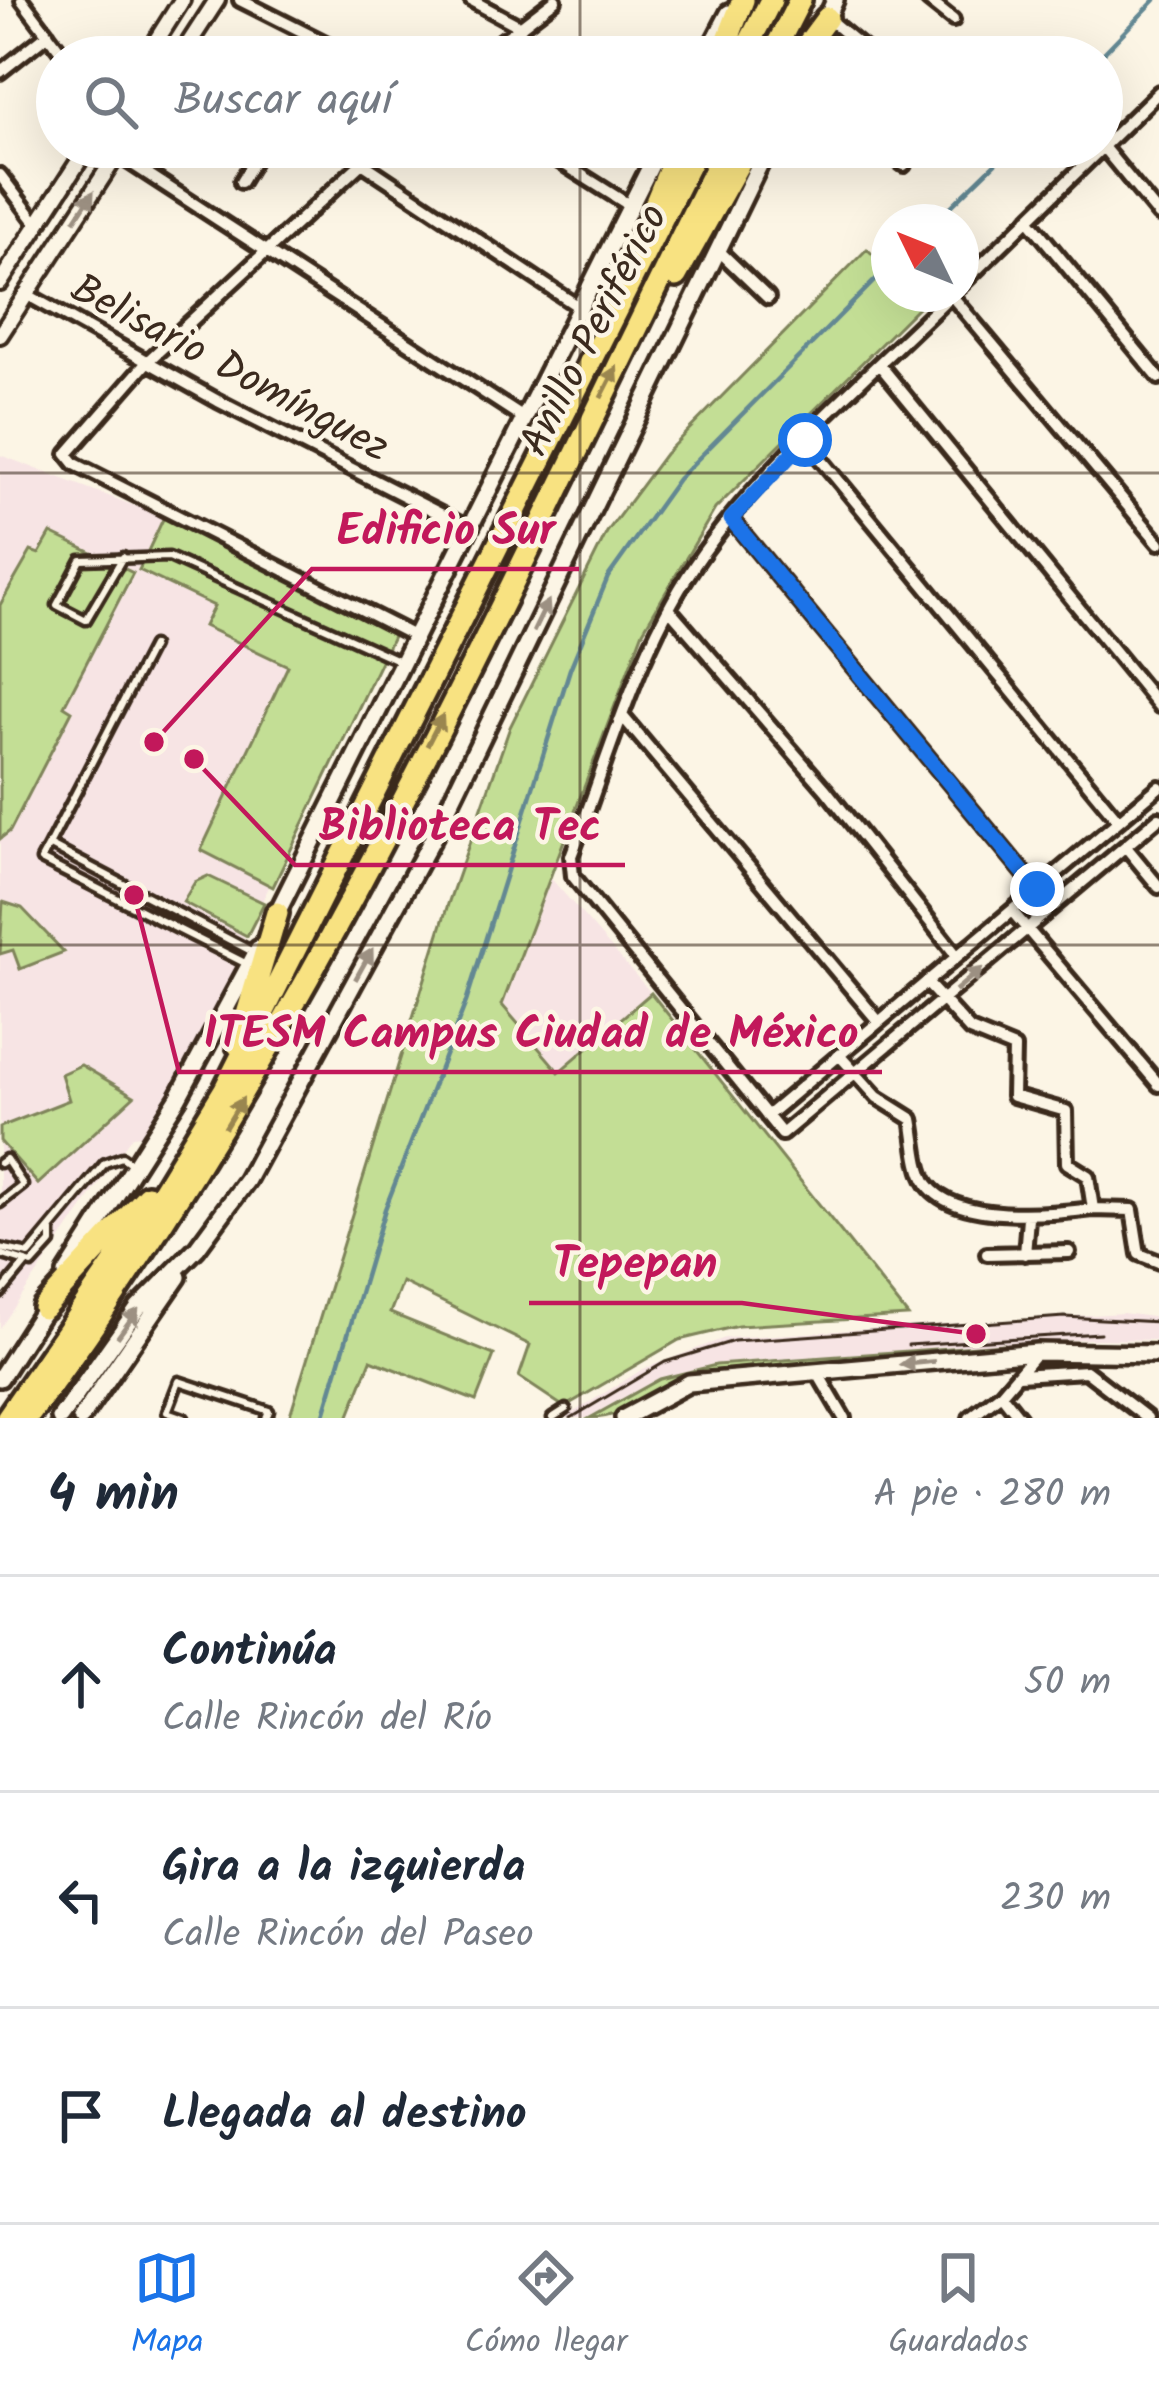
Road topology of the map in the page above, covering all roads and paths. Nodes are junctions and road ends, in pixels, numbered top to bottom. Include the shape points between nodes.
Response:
1 (22, 0) edge
2 (182, 0) edge
3 (217, 0) edge
4 (471, 0) edge
5 (555, 0) edge
6 (739, 0) edge
7 (771, 0) edge
8 (800, 0) edge
9 (928, 0) edge
10 (248, 2) edge
11 (831, 9) edge
12 (953, 20) dead end
13 (521, 27) junction
14 (48, 34) joint
15 (45, 36) edge
16 (159, 36) edge
17 (194, 36) edge
18 (313, 36) edge
19 (509, 36) edge
20 (718, 36) edge
21 (728, 36) edge
22 (753, 36) edge
23 (782, 36) edge
24 (812, 36) edge
25 (855, 36) edge
26 (36, 44) edge
27 (0, 72) edge
28 (1159, 92) edge
29 (1123, 129) edge
30 (75, 168) edge
31 (108, 168) edge
32 (144, 168) edge
33 (249, 168) edge
34 (357, 168) edge
35 (370, 168) edge
36 (570, 168) edge
37 (649, 168) edge
38 (672, 168) edge
39 (688, 168) edge
40 (716, 168) edge
41 (736, 168) edge
42 (758, 168) edge
43 (1083, 168) edge
44 (1120, 168) edge
45 (0, 175) edge
46 (241, 182) dead end
47 (629, 206) junction
48 (1159, 215) edge
49 (1028, 219) junction
50 (38, 225) junction
51 (718, 250) junction
52 (269, 254) junction
53 (638, 267) junction
54 (979, 267) edge
55 (0, 283) edge
56 (26, 294) junction
57 (768, 298) dead end
58 (579, 307) junction
59 (932, 312) edge
60 (966, 312) edge
61 (0, 334) edge
62 (633, 334) junction
63 (148, 362) junction
64 (879, 364) junction
65 (1159, 379) edge
66 (522, 417) junction
67 (805, 440) junction
68 (731, 519) junction
69 (468, 528) junction
70 (1159, 543) edge
71 (123, 557) junction
72 (670, 610) junction
73 (416, 637) junction
74 (152, 646) dead end
75 (403, 663) junction
76 (1159, 706) edge
77 (624, 718) junction
78 (1159, 787) edge
79 (1159, 818) edge
80 (1118, 820) junction
81 (49, 845) junction
82 (1126, 847) junction
83 (1072, 860) junction
84 (1088, 878) junction
85 (1159, 887) edge
86 (1037, 889) junction
87 (1012, 911) junction
88 (277, 914) junction
89 (1028, 929) junction
90 (958, 956) junction
91 (253, 960) junction
92 (926, 983) junction
93 (942, 1001) junction
94 (879, 1022) junction
95 (839, 1055) junction
96 (853, 1072) junction
97 (1159, 1085) edge
98 (224, 1089) junction
99 (767, 1116) junction
100 (185, 1156) junction
101 (2, 1158) edge
102 (134, 1166) junction
103 (0, 1203) edge
104 (1093, 1209) junction
105 (1028, 1218) junction
106 (51, 1231) junction
107 (197, 1248) junction
108 (0, 1251) edge
109 (1069, 1252) dead end
110 (987, 1254) dead end
111 (1025, 1254) junction
112 (1159, 1262) edge
113 (24, 1265) junction
114 (0, 1294) edge
115 (44, 1308) junction
116 (1037, 1352) junction
117 (1159, 1354) edge
118 (0, 1360) edge
119 (817, 1372) junction
120 (1019, 1376) junction
121 (0, 1378) edge
122 (1000, 1394) junction
123 (566, 1409) dead end
124 (7, 1418) edge
125 (27, 1418) edge
126 (61, 1418) edge
127 (81, 1418) edge
128 (184, 1418) edge
129 (266, 1418) edge
130 (552, 1418) edge
131 (624, 1418) edge
132 (844, 1418) edge
133 (970, 1418) edge
134 (1020, 1418) edge
135 (1147, 1418) edge

1 - 14 street
2 - 16 street
3 - 17 street
4 - 13 street
5 - 13 street
6 - 20 main road
6 - 21 highway
7 - 22 highway
8 - 23 highway
9 - 12 street
10 - 18 street
11 - 24 highway
11 - 25 street
13 - 19 street
14 - 15 street
26 - 27 street
28 - 29 street
30 - 50 street
56 -> 31 street
32 - 52 street
33 - 46 street
34 - 52 street
35 - 58 street
36 - 47 street
37 - 47 main road
38 - 53 highway
39 - 53 highway, Anillo Periférico
40 - 62 highway, Anillo Periférico
41 - 62 highway
42 - 51 main road
43 - 49 street
44 - 48 street
45 - 50 street
47 - 58 main road
49 - 54 street
49 - 65 street
50 - 55 street
51 - 57 street
107 -> 51 main road via 247,1180 435,834
52 - 63 street
52 - 66 street
53 - 98 highway, Anillo Periférico
56 - 61 street
56 - 63 street, Belisario Domínguez
58 - 66 main road
59 - 64 street
60 - 70 street
125 -> 62 highway, Anillo Periférico via 188,1189 299,999
63 - 69 street, Belisario Domínguez
63 - 73 street via 67,454 75,464
64 - 67 street
64 - 76 street
66 - 69 main road
67 - 68 street
67 - 80 street
68 - 72 street
68 - 86 street
69 - 73 main road
71 - 71 lane via 81,560 57,604 86,620
71 - 75 lane via 170,556
72 - 77 street
72 - 90 street
73 - 75 main road
74 - 81 lane
75 - 88 main road
77 - 94 street
77 - 99 street via 571,856 573,876
78 - 80 street
79 - 82 street
80 - 83 street
81 - 91 lane
81 - 91 lane via 41,860
82 - 84 street
82 - 85 street
83 - 84 street
83 - 86 street
84 - 89 street
86 - 87 street
87 - 89 street
87 - 90 street
88 - 91 main road
88 - 98 highway
93 -> 89 street
89 - 97 street
90 - 92 street
91 - 102 main road
92 - 93 street
92 - 94 street
93 - 96 street
93 - 104 street via 970,1030 1014,1048 1013,1096 1066,1111 1066,1163 1088,1176
94 - 95 street
95 - 96 street
95 - 99 street
96 - 99 street via 782,1134
96 - 105 street via 912,1119 923,1176 935,1193
98 - 100 highway, Anillo Periférico
100 - 115 highway
100 - 124 highway, Anillo Periférico
101 - 103 lane via 23,1185
102 - 106 lane via 122,1156 105,1163
102 - 115 main road
104 - 105 street
104 - 112 street via 1132,1210 1139,1254
105 - 111 street
106 - 108 lane via 29,1254
106 - 113 lane via 39,1260
126 -> 107 main road via 138,1308
107 - 127 main road
108 - 113 lane
109 - 111 street
110 - 111 street
113 - 114 lane
115 - 118 main road
115 - 121 main road
116 - 117 main road
116 -> 119 main road
116 - 120 street
119 - 131 main road via 689,1384
119 - 132 street
120 - 122 street
120 - 135 street via 1086,1371
122 - 133 street
122 - 134 street
123 - 130 lane
128 - 129 lane via 167,1412 179,1381 268,1411

